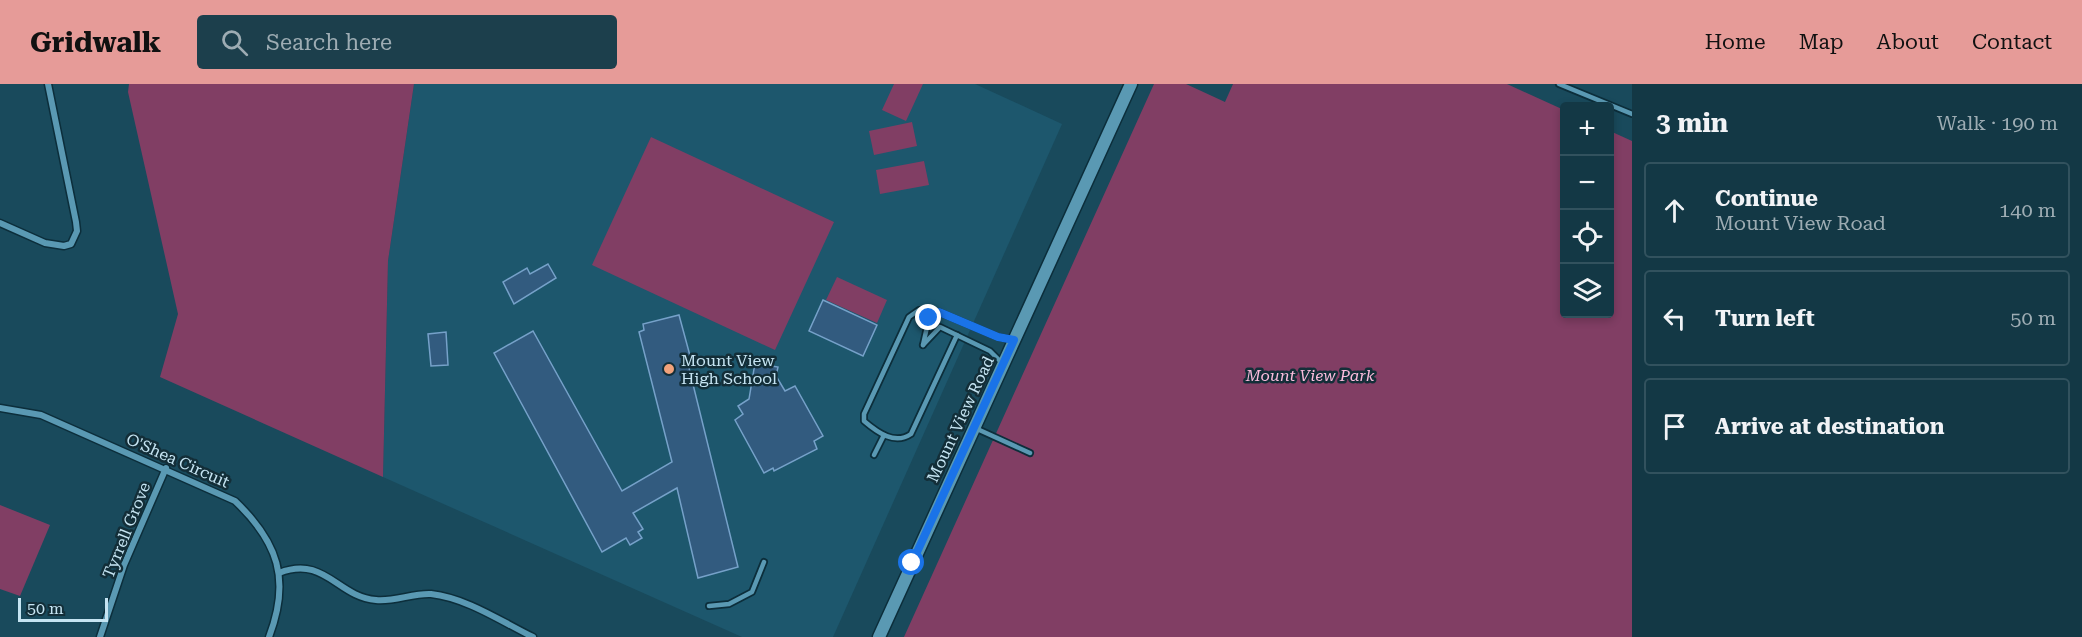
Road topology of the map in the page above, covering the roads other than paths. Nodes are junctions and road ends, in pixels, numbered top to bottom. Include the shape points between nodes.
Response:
1 (48, 84) edge
2 (1130, 84) edge
3 (1559, 84) edge
4 (1632, 114) edge
5 (0, 223) edge
6 (939, 312) junction
7 (957, 335) junction
8 (1014, 340) junction
9 (1003, 364) junction
10 (0, 408) edge
11 (975, 428) junction
12 (884, 435) junction
13 (1030, 453) dead end
14 (874, 455) dead end
15 (166, 468) junction
16 (764, 562) dead end
17 (279, 573) junction
18 (709, 606) dead end
19 (100, 637) edge
20 (269, 637) edge
21 (533, 637) edge
22 (879, 637) edge

1 - 5 street via 76,222 75,238 71,244 58,246
2 - 8 main road, Mount View Road
3 - 4 lane
6 - 7 lane via 929,318 923,345 940,327
6 - 8 lane
6 - 12 lane via 919,309 909,317 864,414 864,421
7 - 9 lane via 990,351
7 - 12 lane via 911,434 895,440
8 - 9 main road, Mount View Road
9 - 11 main road, Mount View Road
10 - 15 street, O'Shea Circuit via 41,415
11 - 13 lane
11 - 22 main road, Mount View Road
12 - 14 lane
15 - 17 street, O'Shea Circuit via 235,501 257,522 272,545
15 - 19 street, Tyrrell Grove via 124,566
16 - 18 lane via 752,592 729,604
17 - 20 street, O'Shea Circuit via 280,592
17 - 21 street via 292,568 318,570 353,593 377,600 431,594 463,603

